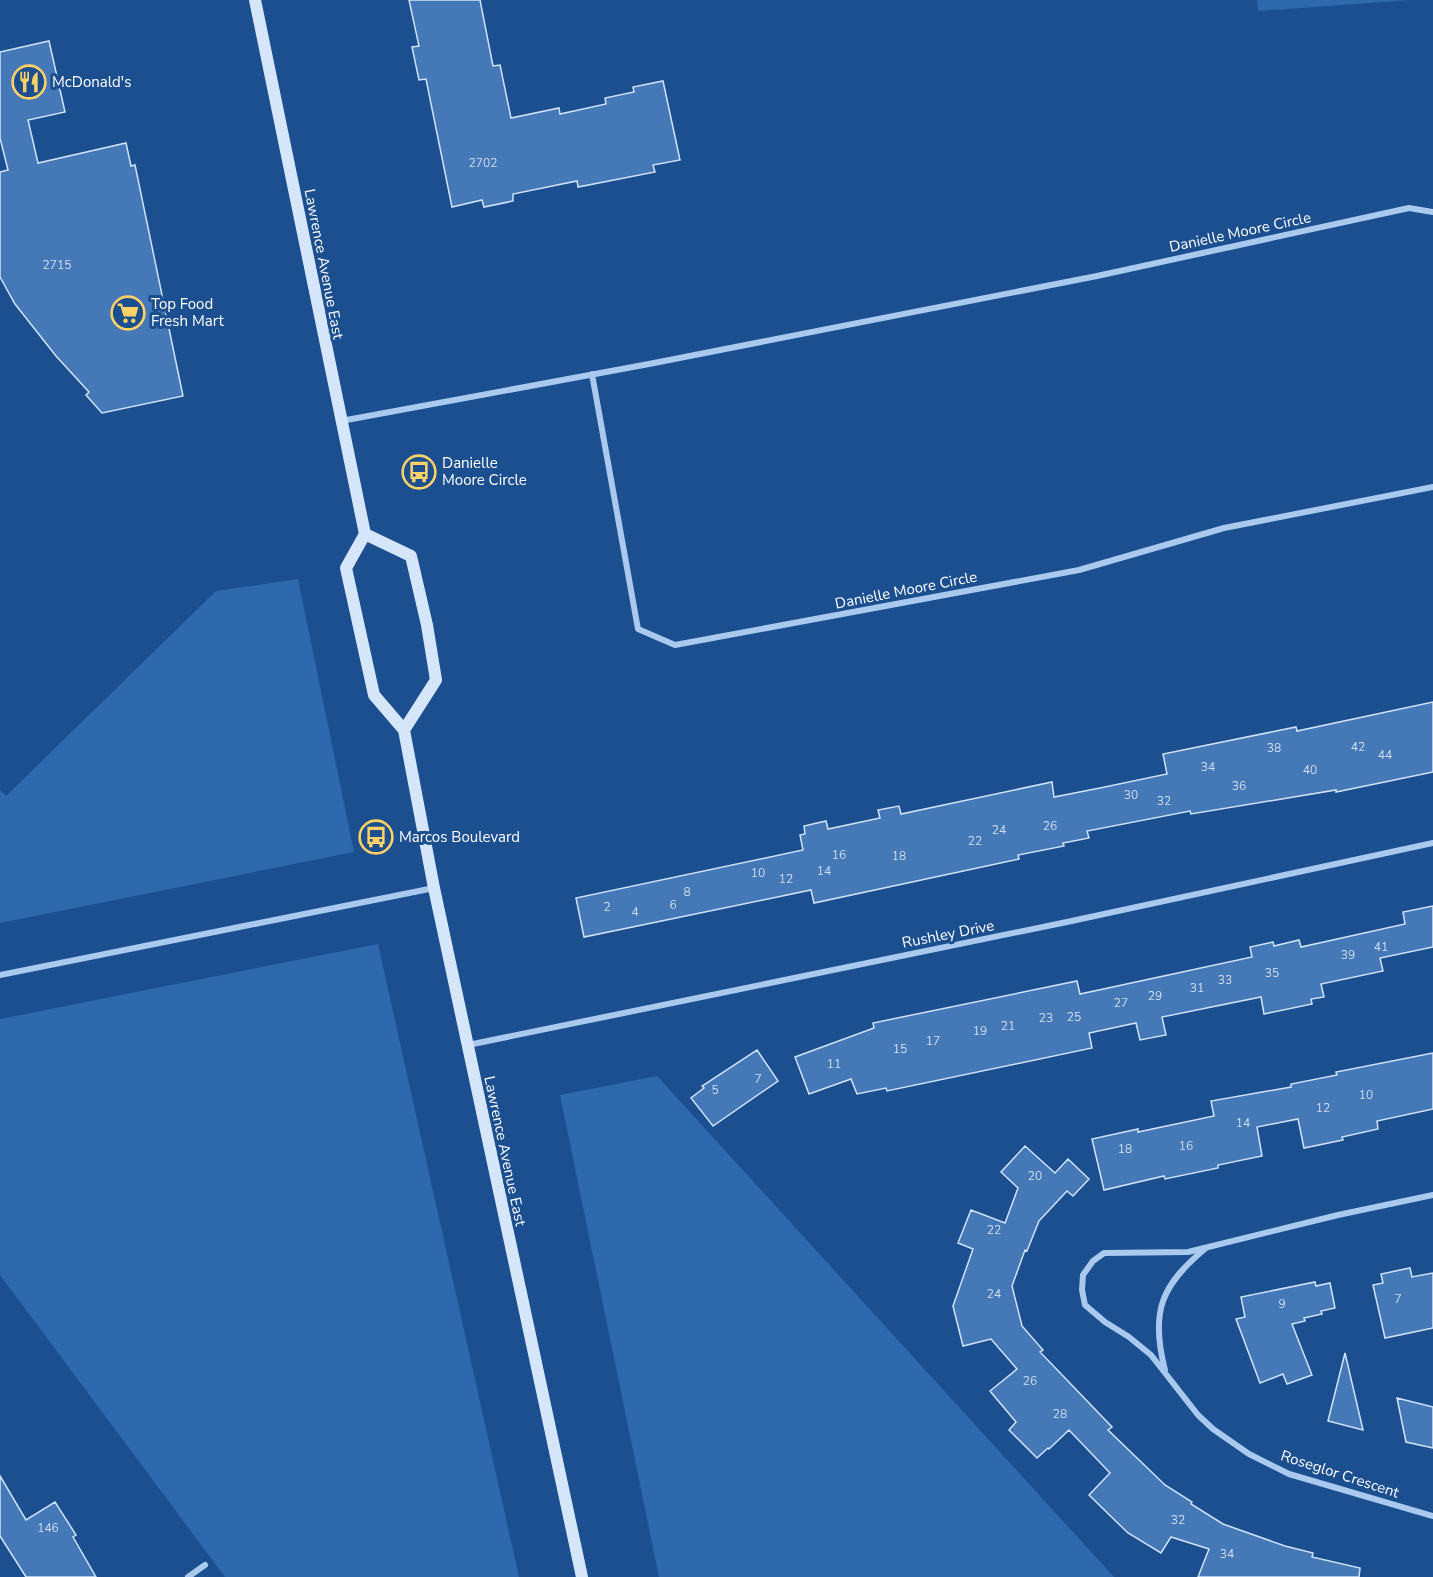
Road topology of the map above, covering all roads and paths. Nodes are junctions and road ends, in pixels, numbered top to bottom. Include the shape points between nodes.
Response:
1 (255, 0) edge
2 (1433, 212) edge
3 (592, 374) junction
4 (340, 421) junction
5 (1433, 487) edge
6 (365, 534) junction
7 (404, 730) junction
8 (1433, 843) edge
9 (434, 888) junction
10 (0, 975) edge
11 (467, 1045) junction
12 (1433, 1195) edge
13 (1209, 1246) junction
14 (1166, 1373) junction
15 (1433, 1516) edge
16 (205, 1565) dead end
17 (188, 1577) edge
18 (582, 1577) edge

1 - 4 main road, Lawrence Avenue East
2 - 3 street, Danielle Moore Circle via 1409,208 1097,276
3 - 4 street, Danielle Moore Circle
3 - 5 street, Danielle Moore Circle via 638,629 675,645 1079,570 1224,528
4 - 6 main road, Lawrence Avenue East
6 - 7 main road, Lawrence Avenue East via 346,568 374,695
6 - 7 main road via 411,556 427,625 436,680
7 - 9 main road, Lawrence Avenue East
8 - 11 street, Rushley Drive
9 - 10 street
9 - 11 main road, Lawrence Avenue East
11 - 18 main road, Lawrence Avenue East
12 - 13 street, Roseglor Crescent
13 - 14 street, Roseglor Crescent via 1183,1267 1167,1290 1159,1317 1159,1346
13 - 14 street, Roseglor Crescent via 1180,1252 1104,1253 1083,1275 1085,1305 1151,1355
14 - 15 street, Roseglor Crescent via 1213,1430 1249,1454 1289,1474
16 - 17 street

